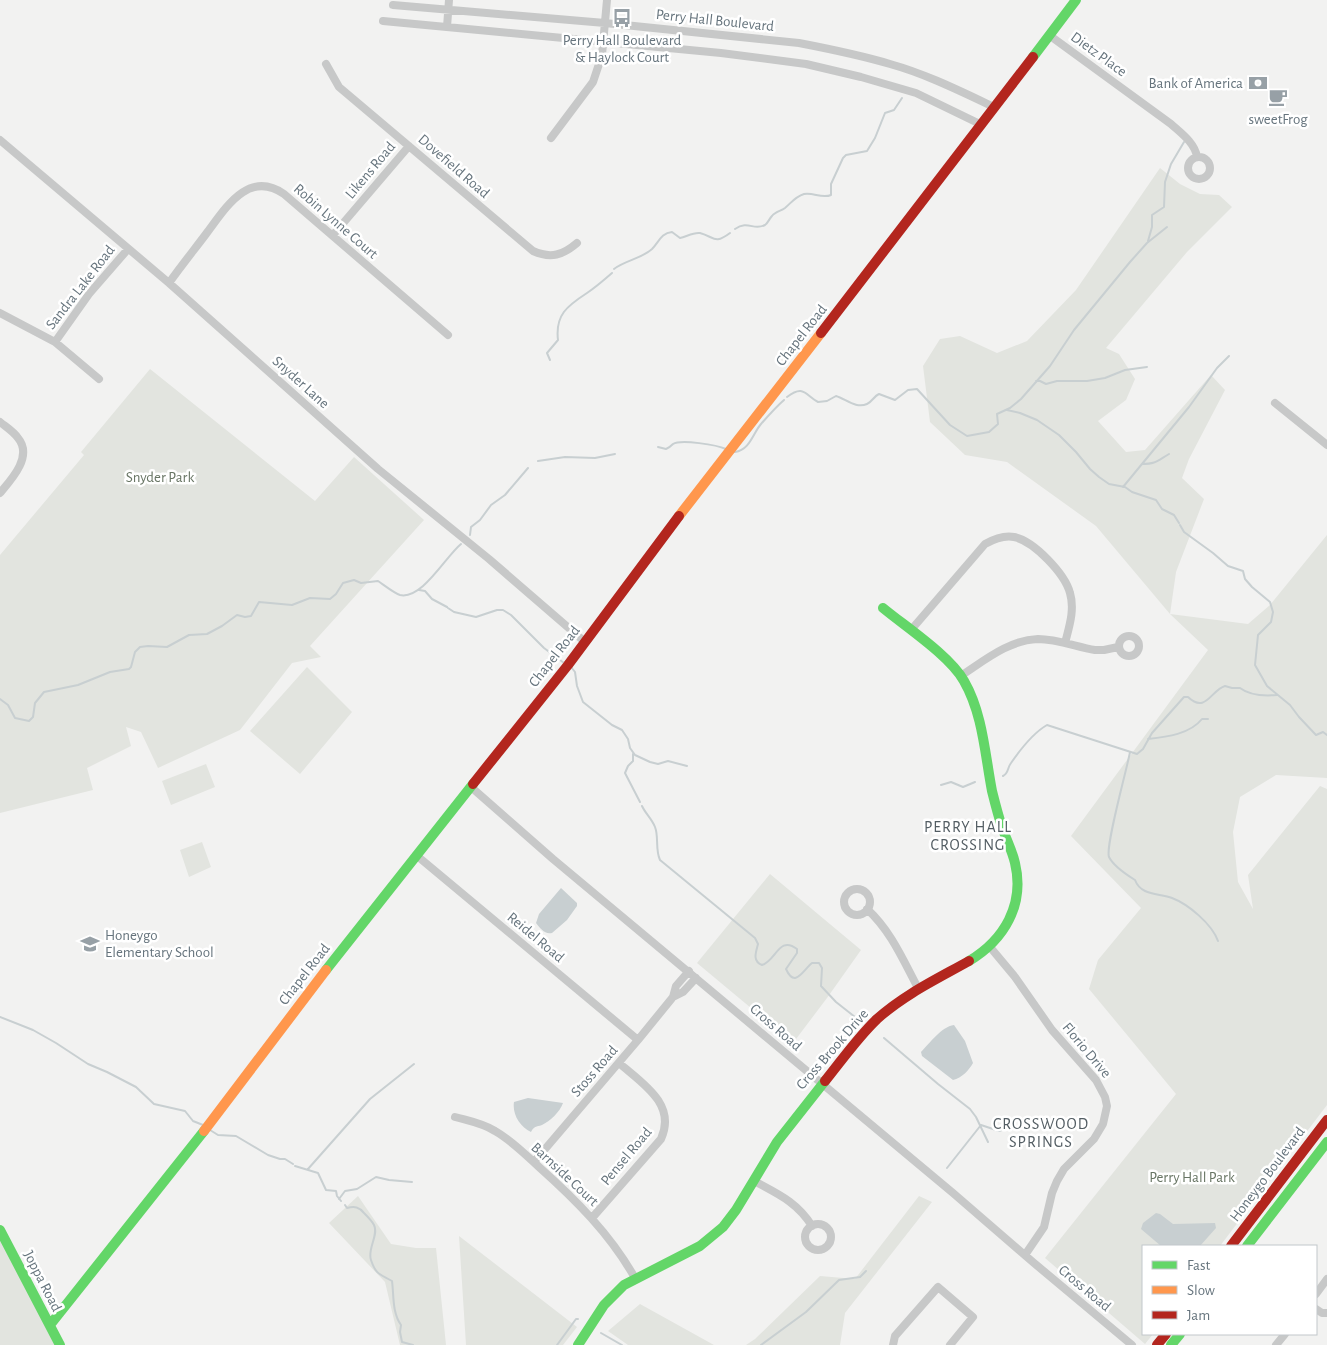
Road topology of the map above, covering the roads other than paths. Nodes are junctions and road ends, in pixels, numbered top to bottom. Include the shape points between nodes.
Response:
1 (449, 0) edge
2 (607, 0) edge
3 (1076, 0) edge
4 (393, 4) dead end
5 (448, 10) junction
6 (383, 21) dead end
7 (605, 23) junction
8 (447, 27) junction
9 (1049, 35) junction
10 (603, 42) junction
11 (326, 64) dead end
12 (994, 107) junction
13 (982, 125) junction
14 (551, 138) dead end
15 (0, 140) edge
16 (409, 146) junction
17 (1196, 157) dead end
18 (333, 235) junction
19 (577, 243) dead end
20 (128, 249) junction
21 (169, 283) junction
22 (0, 313) edge
23 (448, 335) dead end
24 (55, 342) junction
25 (99, 379) dead end
26 (1275, 403) dead end
27 (0, 422) edge
28 (1327, 445) edge
29 (0, 493) edge
30 (883, 608) dead end
31 (911, 630) junction
32 (585, 642) junction
33 (1065, 643) junction
34 (1118, 648) dead end
35 (962, 675) junction
36 (471, 787) junction
37 (416, 855) junction
38 (867, 909) dead end
39 (990, 947) junction
40 (689, 972) junction
41 (696, 978) junction
42 (918, 988) junction
43 (673, 996) junction
44 (638, 1040) junction
45 (619, 1063) junction
46 (822, 1084) junction
47 (455, 1117) dead end
48 (1327, 1120) edge
49 (1327, 1142) edge
50 (534, 1162) junction
51 (754, 1181) junction
52 (592, 1218) junction
53 (812, 1226) dead end
54 (0, 1230) edge
55 (1232, 1245) edge
56 (1248, 1245) edge
57 (1025, 1255) junction
58 (636, 1278) junction
59 (1327, 1279) edge
60 (1317, 1293) edge
61 (50, 1325) junction
62 (1165, 1335) edge
63 (1179, 1335) edge
64 (1284, 1335) edge
65 (60, 1345) edge
66 (578, 1345) edge
67 (894, 1345) edge
68 (950, 1345) edge
69 (1132, 1345) edge
70 (1157, 1345) edge
71 (1171, 1345) edge
72 (1276, 1345) edge

1 - 5 street
2 - 7 street
3 - 9 street, Chapel Road
4 - 5 street, Perry Hall Boulevard
5 - 7 street, Perry Hall Boulevard
5 - 8 street
6 - 8 street
7 - 10 street
7 - 12 street, Perry Hall Boulevard via 829,48 914,72
8 - 10 street
9 - 12 street, Chapel Road
9 - 17 street, Dietz Place via 1186,137 1196,150
10 - 13 street via 806,64 916,93
10 - 14 street via 594,82
11 - 16 street, Dovefield Road via 339,87
12 - 13 street, Chapel Road
13 - 32 street, Chapel Road
15 - 20 street, Snyder Lane
16 - 18 street, Likens Road
16 - 19 street, Dovefield Road via 533,251 553,256 568,251
18 - 21 street, Robin Lynne Court via 278,190 268,186 249,189 226,207
18 - 23 street, Robin Lynne Court
20 - 21 street, Snyder Lane
20 - 24 street, Sandra Lake Road
21 - 32 street, Snyder Lane via 378,468
22 - 24 street
24 - 25 street
26 - 28 street
27 - 29 street via 18,438 22,452 16,473
30 - 31 street, Cross Brook Drive
31 - 33 street via 985,544 997,538 1016,537 1044,556 1067,584 1072,613
31 - 35 street, Cross Brook Drive
32 - 36 street, Chapel Road
33 - 34 street via 1095,650
33 - 35 street via 1038,639 1018,643 1003,648
35 - 39 street, Cross Brook Drive via 973,701 998,815 1014,857 1017,876 1016,901 1009,920
36 - 37 street, Chapel Road
36 - 40 street, Cross Road
37 - 44 street, Reidel Road
37 - 61 street, Chapel Road
38 - 42 street via 892,938
39 - 42 street, Cross Brook Drive via 976,958
39 - 57 street, Florio Drive via 1106,1096 1103,1124 1057,1181 1044,1227
40 - 41 street, Cross Road
40 - 43 street, Stoss Road via 676,986
41 - 43 street, Stoss Road via 683,992
41 - 46 street, Cross Road
42 - 46 street, Cross Brook Drive via 894,1004 863,1033
43 - 44 street, Stoss Road
44 - 45 street, Stoss Road
45 - 50 street, Stoss Road
45 - 52 street, Pensel Road via 661,1102 664,1131 661,1139
46 - 51 street, Cross Brook Drive via 790,1122
46 - 57 street, Cross Road
47 - 50 street, Barnside Court via 494,1130
48 - 55 street, Honeygo Boulevard
49 - 56 street, Honeygo Boulevard
50 - 52 street, Barnside Court
51 - 53 street via 804,1212
51 - 58 street, Cross Brook Drive via 724,1226 707,1240 693,1251
52 - 58 street, Barnside Court
54 - 61 street, Joppa Road
57 - 69 street, Cross Road
58 - 66 street, Cross Brook Drive via 611,1297
59 - 60 street
61 - 65 street, Joppa Road
62 - 70 street
63 - 71 street
64 - 72 street
67 - 68 street via 895,1336 938,1287 973,1317

